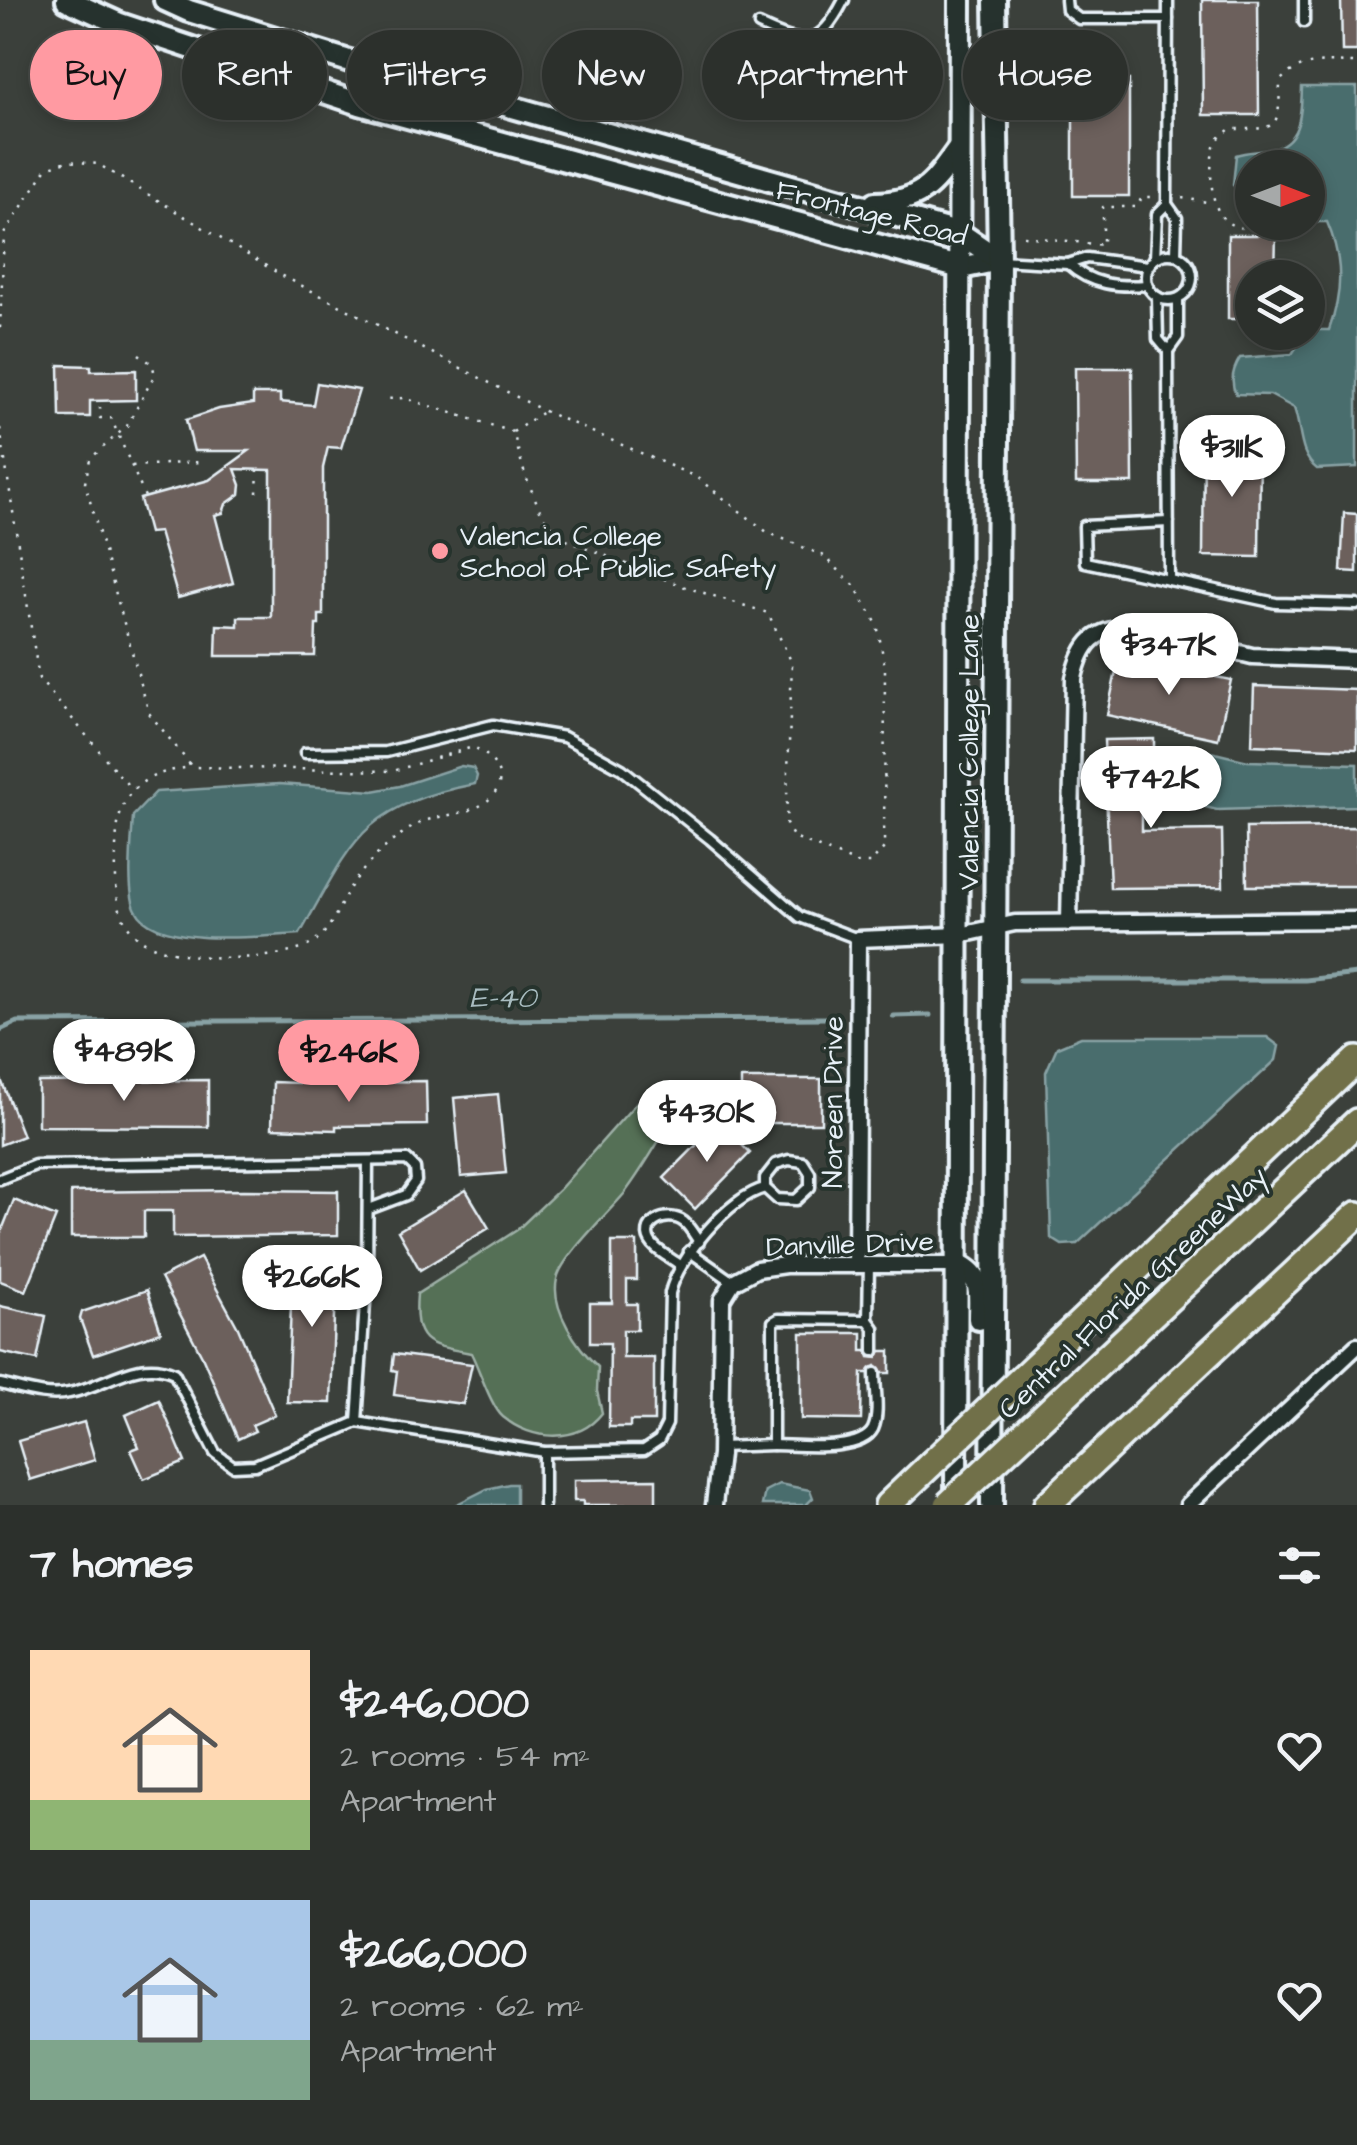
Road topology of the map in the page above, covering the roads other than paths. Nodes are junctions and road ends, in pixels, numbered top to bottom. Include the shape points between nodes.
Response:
1 (66, 0) edge
2 (165, 0) edge
3 (844, 0) edge
4 (960, 0) edge
5 (996, 0) edge
6 (1066, 0) edge
7 (1168, 0) edge
8 (1304, 0) edge
9 (1168, 19) junction
10 (1304, 22) dead end
11 (758, 24) dead end
12 (959, 148) junction
13 (852, 203) junction
14 (1166, 204) junction
15 (961, 234) junction
16 (1176, 254) junction
17 (1000, 260) junction
18 (1152, 262) junction
19 (1068, 264) junction
20 (961, 268) junction
21 (1147, 286) junction
22 (1156, 297) junction
23 (1178, 299) junction
24 (1168, 352) junction
25 (1170, 522) junction
26 (1169, 580) junction
27 (1357, 605) edge
28 (1357, 660) edge
29 (305, 753) dead end
30 (1357, 920) edge
31 (1070, 923) junction
32 (994, 926) junction
33 (960, 935) junction
34 (858, 939) junction
35 (1357, 1060) edge
36 (1357, 1122) edge
37 (368, 1161) junction
38 (0, 1179) edge
39 (765, 1188) junction
40 (368, 1209) junction
41 (1357, 1215) edge
42 (699, 1242) junction
43 (689, 1252) junction
44 (680, 1265) junction
45 (862, 1265) junction
46 (958, 1265) junction
47 (733, 1282) junction
48 (868, 1320) junction
49 (1357, 1346) edge
50 (874, 1351) dead end
51 (874, 1373) dead end
52 (992, 1378) junction
53 (0, 1384) edge
54 (357, 1422) junction
55 (773, 1445) junction
56 (720, 1447) junction
57 (544, 1452) junction
58 (544, 1505) edge
59 (714, 1505) edge
60 (888, 1505) edge
61 (948, 1505) edge
62 (956, 1505) edge
63 (992, 1505) edge
64 (1047, 1505) edge
65 (1188, 1505) edge

1 - 20 street, Frontage Road via 360,104
2 - 13 street, Frontage Road via 346,60
3 - 11 lane via 832,24 812,40 786,38
4 - 12 street, Valencia College Lane
5 - 17 street, Valencia College Lane
6 - 9 lane via 1067,10 1079,18
7 - 9 lane
8 - 10 lane
9 - 14 lane
12 - 13 street via 925,192 898,202
12 - 15 street, Valencia College Lane
13 - 15 street, Frontage Road
14 - 16 lane via 1176,218
14 - 18 lane via 1157,214
15 - 17 street, Frontage Road
15 - 20 street, Valencia College Lane
16 - 18 lane
16 - 23 lane via 1192,276
17 - 19 lane
17 - 20 street, Frontage Road
17 - 32 street, Valencia College Lane
18 - 19 lane via 1087,258
18 - 21 lane
19 - 21 lane via 1108,285
20 - 33 street, Valencia College Lane
21 - 22 lane
22 - 23 lane
22 - 24 lane via 1158,338
23 - 24 lane via 1178,337
24 - 25 lane
25 - 26 lane
25 - 26 lane via 1084,526 1085,562
26 - 27 lane via 1276,603
28 - 31 street via 1252,656 1134,627 1092,639 1080,651 1074,678
29 - 34 lane via 386,752 493,726 564,736 622,769 800,918
30 - 31 street
31 - 32 street
32 - 33 street
32 - 52 street, Valencia College Lane
33 - 34 street
33 - 46 street, Valencia College Lane
34 - 45 street, Noreen Drive
35 - 60 highway, bridge
36 - 61 highway, Central Florida GreeneWay, bridge
37 - 38 lane via 35,1165
37 - 40 lane
37 - 40 lane via 407,1160 416,1180 406,1194
39 - 39 lane via 778,1199 796,1200 810,1187 810,1173 803,1162 776,1164
39 - 42 lane via 738,1202
40 - 54 lane
41 - 64 highway
42 - 43 lane
42 - 44 lane via 678,1218 661,1217 651,1225 652,1244
43 - 44 lane
43 - 47 lane
44 - 57 lane via 670,1293 667,1424 659,1440 644,1450
45 - 46 street, Danville Drive
45 - 47 street, Danville Drive via 757,1269
45 - 48 lane
46 - 52 street via 978,1285 980,1356
46 - 62 street, Valencia College Lane
47 - 56 street, Danville Drive via 722,1300 719,1335
48 - 50 lane
48 - 55 lane via 773,1322
49 - 65 street
51 - 55 lane via 876,1414 864,1438 848,1445
52 - 63 street, Valencia College Lane
53 - 54 lane via 69,1394 146,1366 162,1367 174,1372 216,1454 232,1466 255,1464
54 - 57 lane
55 - 56 lane
56 - 59 street, Danville Drive
57 - 58 lane

